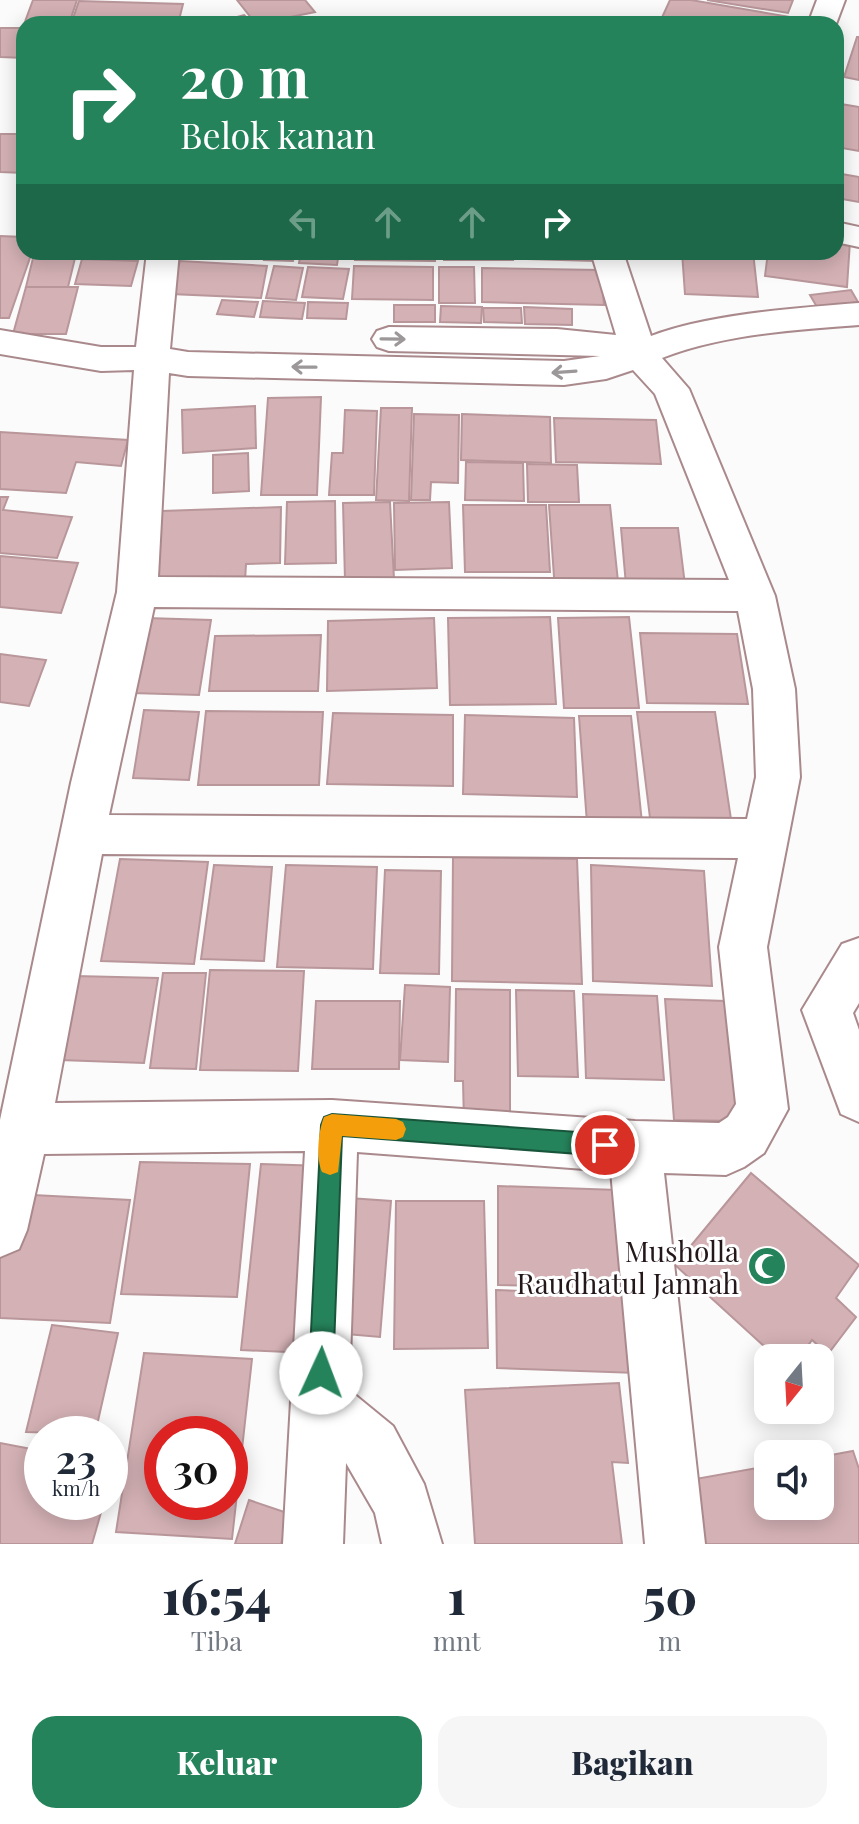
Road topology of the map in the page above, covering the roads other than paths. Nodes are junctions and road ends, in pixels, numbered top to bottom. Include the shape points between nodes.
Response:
1 (162, 260) edge
2 (610, 260) edge
3 (859, 314) edge
4 (0, 342) edge
5 (640, 356) junction
6 (152, 358) junction
7 (137, 592) junction
8 (755, 596) junction
9 (83, 834) junction
10 (763, 839) junction
11 (859, 960) edge
12 (859, 1097) edge
13 (332, 1125) junction
14 (24, 1129) junction
15 (635, 1147) junction
16 (0, 1230) edge
17 (320, 1404) junction
18 (313, 1544) edge
19 (412, 1544) edge
20 (675, 1544) edge

1 - 6 street
2 - 5 street
3 - 5 street via 785,320 673,341
4 - 6 street via 101,359
5 - 6 street via 564,373 188,364
5 - 8 street via 671,389
6 - 7 street
7 - 8 street
7 - 9 street
8 - 10 street via 774,689 778,777
9 - 10 street
9 - 14 street
10 - 15 street via 743,947 762,1109 746,1135 726,1149
11 - 12 street via 827,1010
13 - 14 street
13 - 15 street
13 - 17 street
14 - 16 street
15 - 20 street
17 - 18 street
17 - 19 street via 372,1447 403,1505

